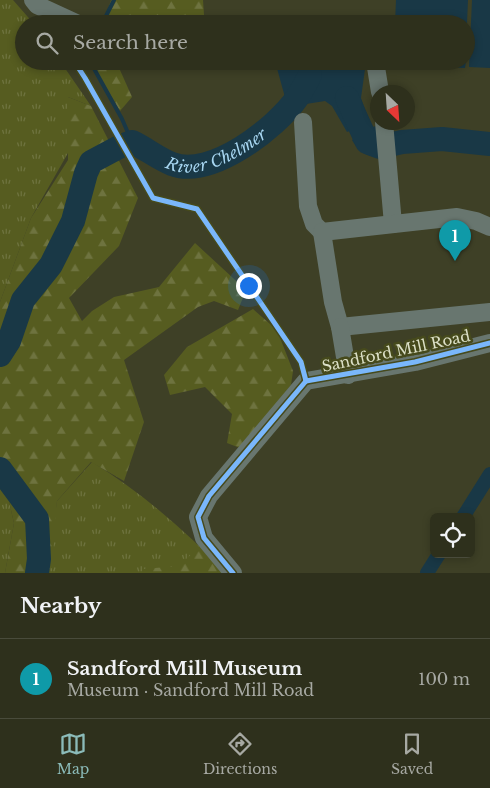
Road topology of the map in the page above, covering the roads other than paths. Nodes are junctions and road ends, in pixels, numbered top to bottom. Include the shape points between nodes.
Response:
1 (35, 3) edge
2 (60, 15) edge
3 (376, 70) edge
4 (379, 85) edge
5 (303, 122) dead end
6 (385, 130) edge
7 (392, 224) junction
8 (490, 227) edge
9 (322, 232) junction
10 (490, 312) edge
11 (340, 327) junction
12 (490, 343) edge
13 (348, 375) junction
14 (233, 573) edge

1 - 2 street
3 - 4 street
5 - 9 street via 308,206 314,224
6 - 7 street
7 - 8 street via 457,217
7 - 9 street
9 - 11 street
10 - 11 street
11 - 13 street
12 - 13 street, Sandford Mill Road
13 - 14 street, Sandford Mill Road via 306,381 209,496 198,518 204,538

